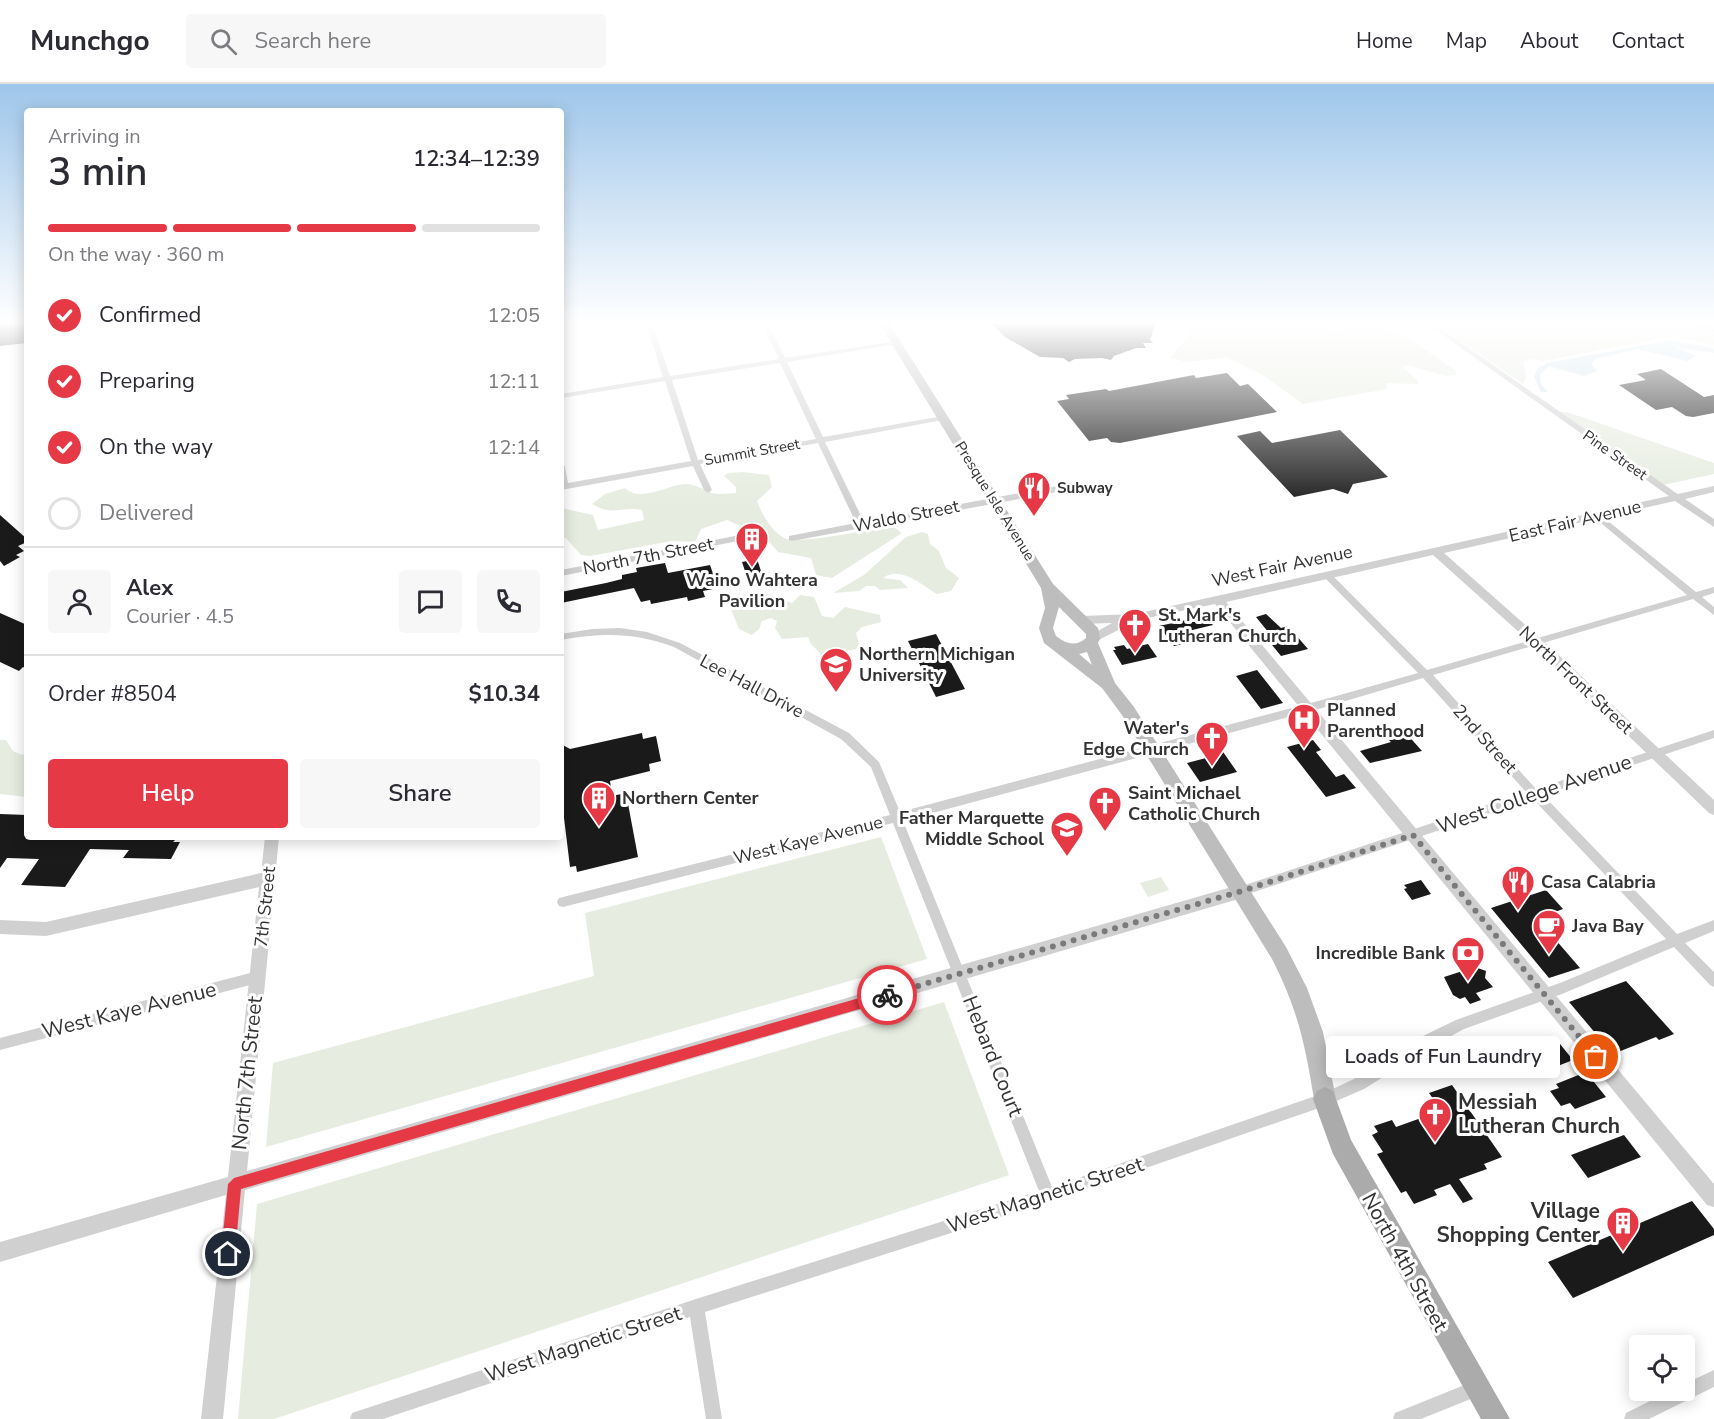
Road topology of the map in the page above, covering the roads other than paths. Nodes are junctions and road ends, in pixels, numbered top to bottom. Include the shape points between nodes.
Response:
1 (628, 385) edge
2 (670, 385) edge
3 (795, 385) edge
4 (923, 385) edge
5 (1517, 385) edge
6 (564, 396) edge
7 (943, 418) junction
8 (821, 440) junction
9 (695, 462) junction
10 (564, 487) edge
11 (1057, 489) dead end
12 (1714, 489) edge
13 (708, 490) dead end
14 (1676, 497) junction
15 (994, 500) junction
16 (1598, 516) junction
17 (1714, 524) edge
18 (861, 525) junction
19 (792, 538) dead end
20 (735, 539) dead end
21 (1436, 552) junction
22 (564, 572) edge
23 (1329, 577) junction
24 (1048, 587) junction
25 (1714, 590) edge
26 (1693, 596) junction
27 (1218, 600) junction
28 (1714, 612) edge
29 (1136, 618) junction
30 (1081, 619) junction
31 (1047, 625) junction
32 (564, 637) edge
33 (1092, 641) junction
34 (1537, 642) junction
35 (1056, 645) junction
36 (1425, 674) junction
37 (1108, 685) junction
38 (1308, 708) junction
39 (1714, 734) edge
40 (1151, 748) junction
41 (1653, 753) junction
42 (1535, 794) junction
43 (1714, 809) edge
44 (896, 818) junction
45 (1413, 835) junction
46 (272, 840) edge
47 (268, 878) junction
48 (1242, 891) junction
49 (563, 902) dead end
50 (1714, 925) edge
51 (0, 927) edge
52 (1675, 940) junction
53 (960, 974) junction
54 (258, 977) junction
55 (1714, 981) edge
56 (1543, 994) junction
57 (0, 1044) edge
58 (1325, 1100) junction
59 (234, 1184) junction
60 (1048, 1195) junction
61 (1714, 1198) edge
62 (0, 1252) edge
63 (696, 1307) junction
64 (1714, 1378) edge
65 (1478, 1388) junction
66 (212, 1419) edge
67 (358, 1419) edge
68 (714, 1419) edge
69 (1401, 1419) edge
70 (1496, 1419) edge
71 (1632, 1419) edge

1 - 6 street
2 - 9 street
3 - 8 street
4 - 7 main road, Presque Isle Avenue
5 - 14 street, Pine Street
7 - 8 street, Summit Street
7 - 15 main road, Presque Isle Avenue
8 - 9 street, Summit Street
8 - 18 street
9 - 10 street, Summit Street
9 - 13 street
11 - 15 street, Waldo Street
12 - 14 street, East Fair Avenue
14 - 16 street, East Fair Avenue
14 - 17 street, Pine Street
15 - 18 street, Waldo Street
15 - 24 main road, Presque Isle Avenue
16 - 21 street, East Fair Avenue
16 - 26 street
18 - 19 street, Waldo Street
20 - 22 street, North 7th Street
21 - 23 street, West Fair Avenue
21 - 34 street, North Front Street
23 - 27 street, West Fair Avenue
23 - 36 street, 2nd Street
24 - 30 main road, Presque Isle Avenue
24 - 31 main road, Presque Isle Avenue via 1052,613
25 - 26 street, West Kaye Avenue
26 - 28 street
26 - 34 street, West Kaye Avenue
27 - 29 street, West Fair Avenue
27 - 38 street
29 - 30 street, West Fair Avenue
29 - 33 street, West Fair Avenue via 1106,630
30 - 31 main road, West Fair Avenue via 1062,616
30 - 33 main road, Presque Isle Avenue via 1092,628
31 - 35 main road, Presque Isle Avenue via 1047,636
32 - 44 street, Lee Hall Drive via 612,629 654,636 845,736 874,765
33 - 35 main road, West Fair Avenue via 1076,650
33 - 37 main road, Presque Isle Avenue via 1092,651
34 - 36 street, West Kaye Avenue
34 - 41 street, North Front Street
35 - 37 main road, Presque Isle Avenue
36 - 38 street, West Kaye Avenue
36 - 42 street, 2nd Street
37 - 40 main road, Presque Isle Avenue
38 - 40 street, West Kaye Avenue
38 - 45 street
39 - 41 street, West College Avenue
40 - 44 street, West Kaye Avenue
40 - 48 main road, Presque Isle Avenue
41 - 42 street, West College Avenue
41 - 43 street, North Front Street
42 - 45 street, West College Avenue
42 - 52 street, 2nd Street
44 - 49 street, West Kaye Avenue
44 - 53 street, Hebard Court
45 - 48 street, West College Avenue
45 - 56 street
46 - 47 street, 7th Street
47 - 51 street via 46,929
47 - 54 street, 7th Street
48 - 53 street, West College Avenue
48 - 58 main road, Presque Isle Avenue via 1297,988 1313,1032
50 - 52 street, West Magnetic Street
52 - 55 street, 2nd Street
52 - 56 street, West Magnetic Street
53 - 59 street, West College Avenue
53 - 60 street, Hebard Court
54 - 57 street, West Kaye Avenue
54 - 59 street, North 7th Street
56 - 58 street, West Magnetic Street via 1461,1024
56 - 61 street
58 - 60 street, West Magnetic Street
58 - 65 main road, North 4th Street via 1341,1146
59 - 62 street, West College Avenue
59 - 66 street, North 7th Street
60 - 63 street, West Magnetic Street
63 - 67 street, West Magnetic Street
63 - 68 street
64 - 71 street
65 - 69 street
65 - 70 main road, North 4th Street

